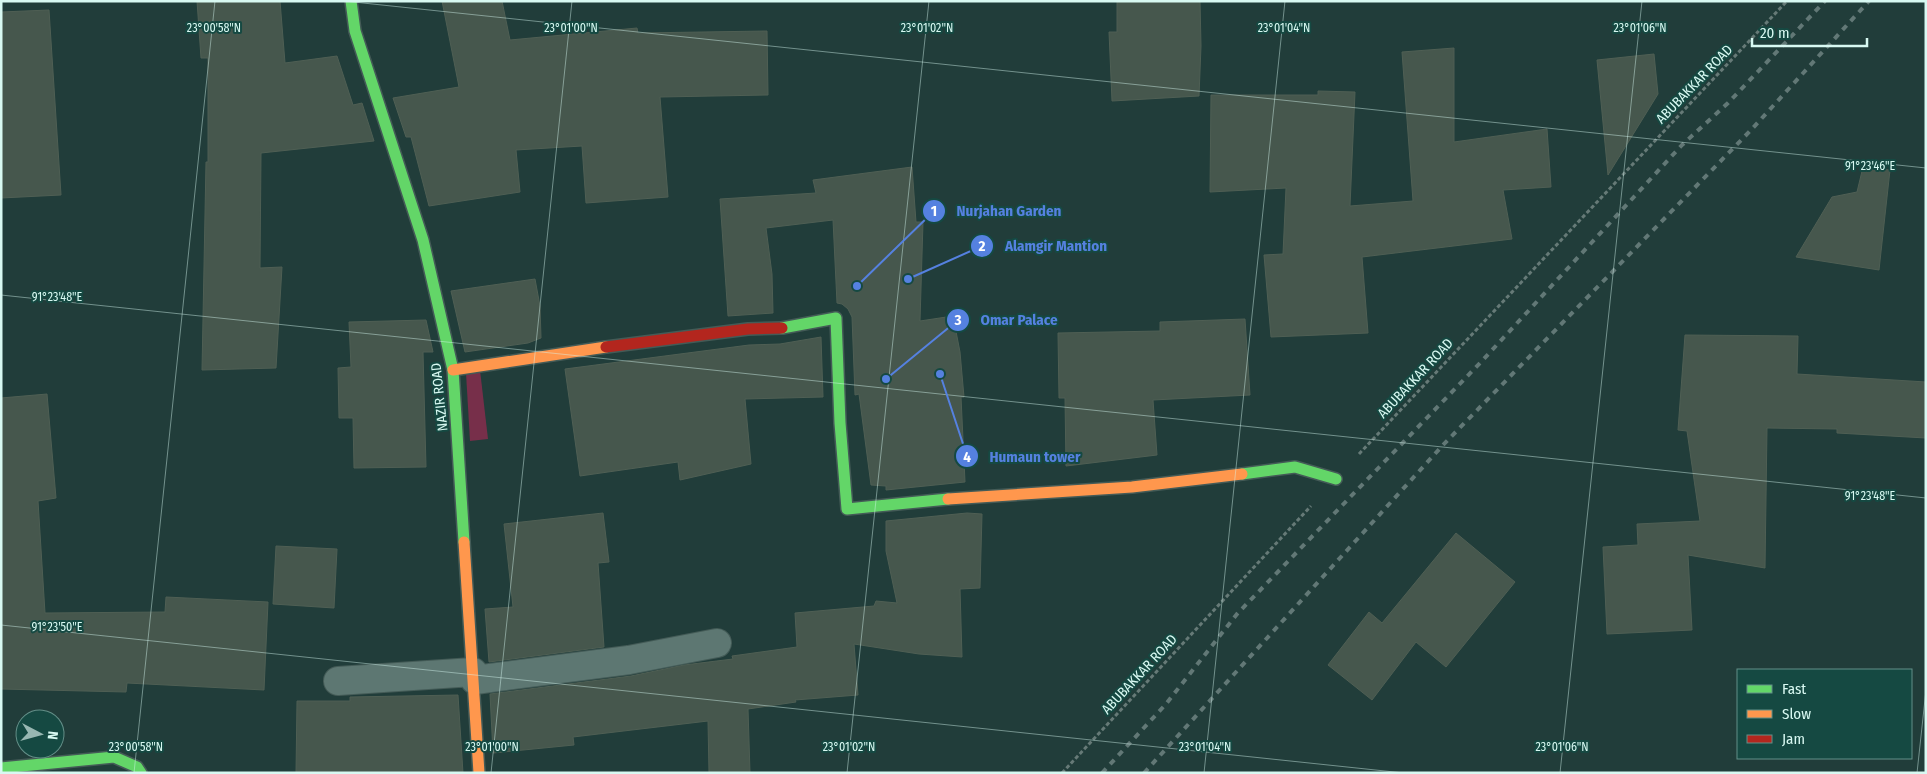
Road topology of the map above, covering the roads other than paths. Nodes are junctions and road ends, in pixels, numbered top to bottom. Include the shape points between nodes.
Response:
1 (351, 1) edge
2 (453, 370) junction
3 (1336, 479) road end
4 (717, 643) dead end
5 (474, 676) junction
6 (338, 681) dead end
7 (1, 768) edge
8 (141, 773) edge
9 (479, 773) edge

1 - 2 street, NAZIR ROAD via 355,31 423,240
2 - 3 street via 629,344 748,329 777,329 836,318 840,424 848,508 1132,487 1295,466
2 - 5 street, NAZIR ROAD
4 - 5 street via 629,660
5 - 6 street
5 - 9 street, NAZIR ROAD
7 - 8 street via 114,757 138,767

